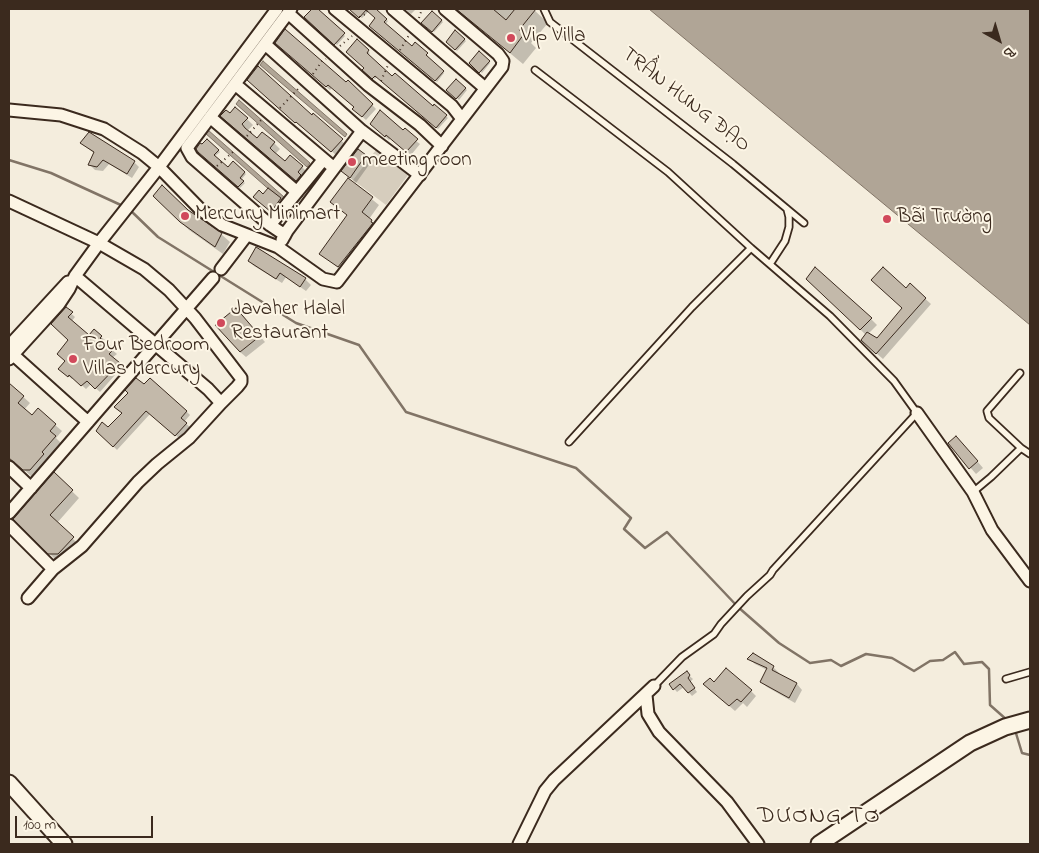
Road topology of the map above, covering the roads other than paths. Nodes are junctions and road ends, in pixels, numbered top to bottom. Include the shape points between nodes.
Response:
1 (277, 9) edge
2 (335, 9) edge
3 (393, 9) edge
4 (445, 9) edge
5 (544, 9) edge
6 (290, 11) edge
7 (265, 44) junction
8 (536, 70) dead end
9 (235, 84) junction
10 (485, 88) junction
11 (9, 110) edge
12 (210, 117) junction
13 (462, 118) junction
14 (362, 131) junction
15 (442, 146) junction
16 (323, 160) junction
17 (158, 167) junction
18 (334, 168) junction
19 (420, 175) junction
20 (297, 192) junction
21 (9, 201) edge
22 (787, 209) junction
23 (804, 223) dead end
24 (270, 225) junction
25 (247, 235) junction
26 (285, 235) junction
27 (99, 242) junction
28 (278, 247) junction
29 (751, 248) junction
30 (770, 264) junction
31 (221, 269) dead end
32 (75, 276) junction
33 (213, 278) dead end
34 (187, 308) junction
35 (156, 346) junction
36 (10, 352) edge
37 (1020, 373) dead end
38 (221, 403) junction
39 (917, 413) junction
40 (88, 422) junction
41 (569, 442) dead end
42 (1021, 448) junction
43 (1030, 454) edge
44 (9, 467) edge
45 (31, 488) junction
46 (973, 492) junction
47 (9, 513) edge
48 (9, 525) edge
49 (53, 569) junction
50 (1030, 581) edge
51 (28, 598) dead end
52 (1030, 672) edge
53 (1006, 679) dead end
54 (654, 686) joint
55 (646, 695) junction
56 (1030, 720) edge
57 (9, 783) edge
58 (755, 840) edge
59 (64, 844) edge
60 (519, 844) edge
61 (819, 844) edge

1 - 17 street
2 - 13 street via 452,106
3 - 10 street
4 - 10 street via 503,61 502,68
5 - 22 lane, TRẦN HƯNG ĐẠO via 550,22
6 - 7 street
6 - 15 street via 371,88
7 - 9 street
7 - 14 street
8 - 29 lane via 668,172
9 - 12 street
9 - 16 street
10 - 13 street
11 - 17 street via 61,115 104,128
12 - 20 street
12 - 24 street via 187,151
13 - 15 street
14 - 18 street
14 - 19 street
15 - 19 street
16 - 18 street
16 - 20 street
17 - 25 street via 200,209 222,225
17 - 27 street
18 - 26 street
19 - 28 street via 337,282 324,279
20 - 24 street
21 - 27 street
22 - 23 lane, TRẦN HƯNG ĐẠO
22 - 30 lane via 789,227 785,240
24 - 26 street
25 - 28 street
25 - 31 street
26 - 28 street
27 - 32 street
27 - 34 street via 144,269
29 - 30 lane
29 - 41 lane via 692,307
30 - 39 lane via 871,356
32 - 35 street
32 - 36 street via 63,286
33 - 34 street
34 - 35 street
34 - 38 street via 241,378
35 - 38 street
35 - 40 street
36 - 40 street
37 - 42 lane via 987,411 990,418
38 - 49 street via 189,438 138,482 82,546
39 - 46 street
39 - 54 lane via 714,634 682,657
40 - 45 street
42 - 43 lane
42 - 46 lane
44 - 45 street
45 - 47 street
46 - 50 street via 992,530
48 - 49 street
49 - 51 street
52 - 53 lane
54 - 55 street
55 - 58 street via 648,714 659,732 720,795
55 - 60 street via 554,780 545,791
56 - 61 main road via 970,743
57 - 59 main road

